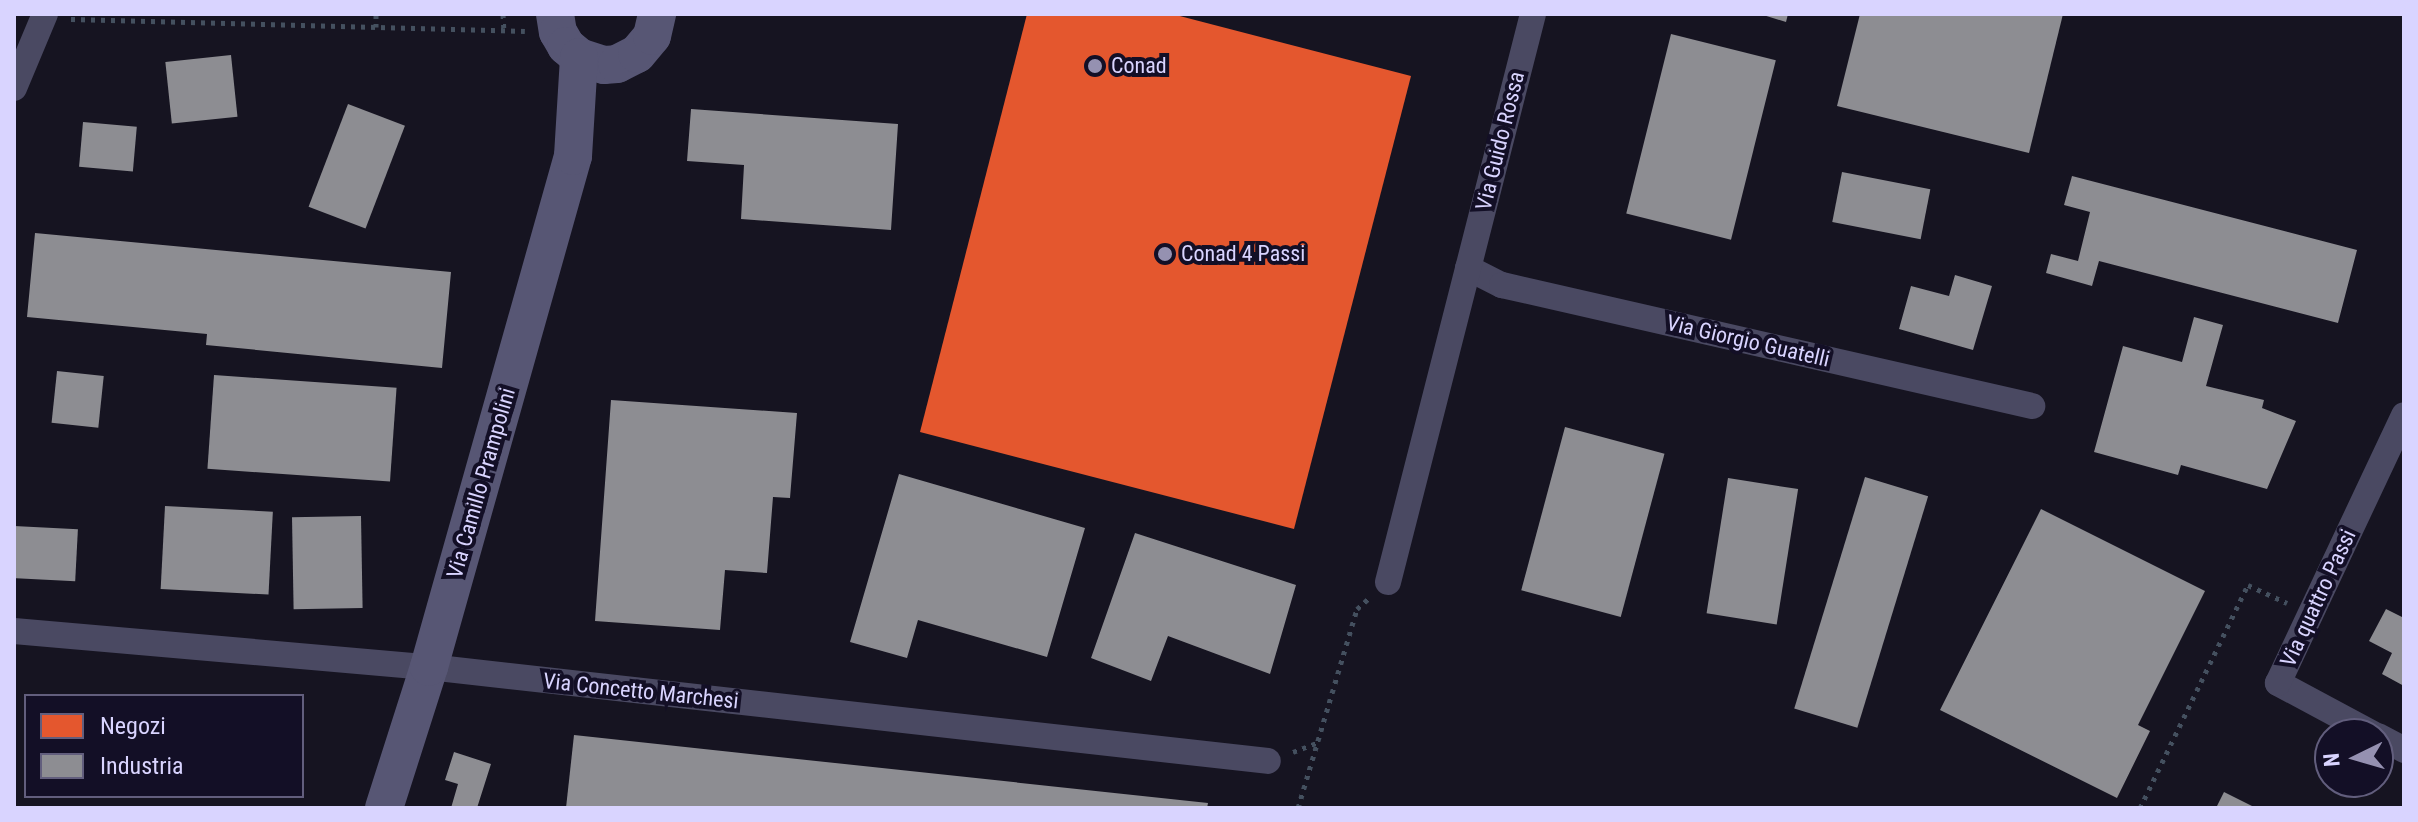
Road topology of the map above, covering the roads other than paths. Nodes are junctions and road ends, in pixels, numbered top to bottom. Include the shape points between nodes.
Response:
1 (657, 14) edge
2 (1533, 14) edge
3 (44, 16) edge
4 (557, 28) edge
5 (617, 64) junction
6 (14, 88) edge
7 (573, 156) junction
8 (1468, 268) junction
9 (2032, 406) dead end
10 (2404, 415) edge
11 (1388, 582) road end
12 (14, 631) edge
13 (429, 667) junction
14 (2344, 718) edge
15 (1280, 756) road end
16 (384, 808) edge

1 - 5 main road via 645,46
2 - 8 street, Via Guido Rossa
3 - 6 street
4 - 5 main road via 604,65
4 - 7 main road, Via Camillo Prampolini
5 - 7 main road, Via Camillo Prampolini
7 - 13 main road, Via Camillo Prampolini
8 - 9 street, Via Giorgio Guatelli via 1502,285
8 - 11 street, Via Guido Rossa
10 - 14 street, Via quattro Passi via 2278,683
12 - 13 street, Via Concetto Marchesi
13 - 15 street, Via Concetto Marchesi
13 - 16 main road, Via Camillo Prampolini

